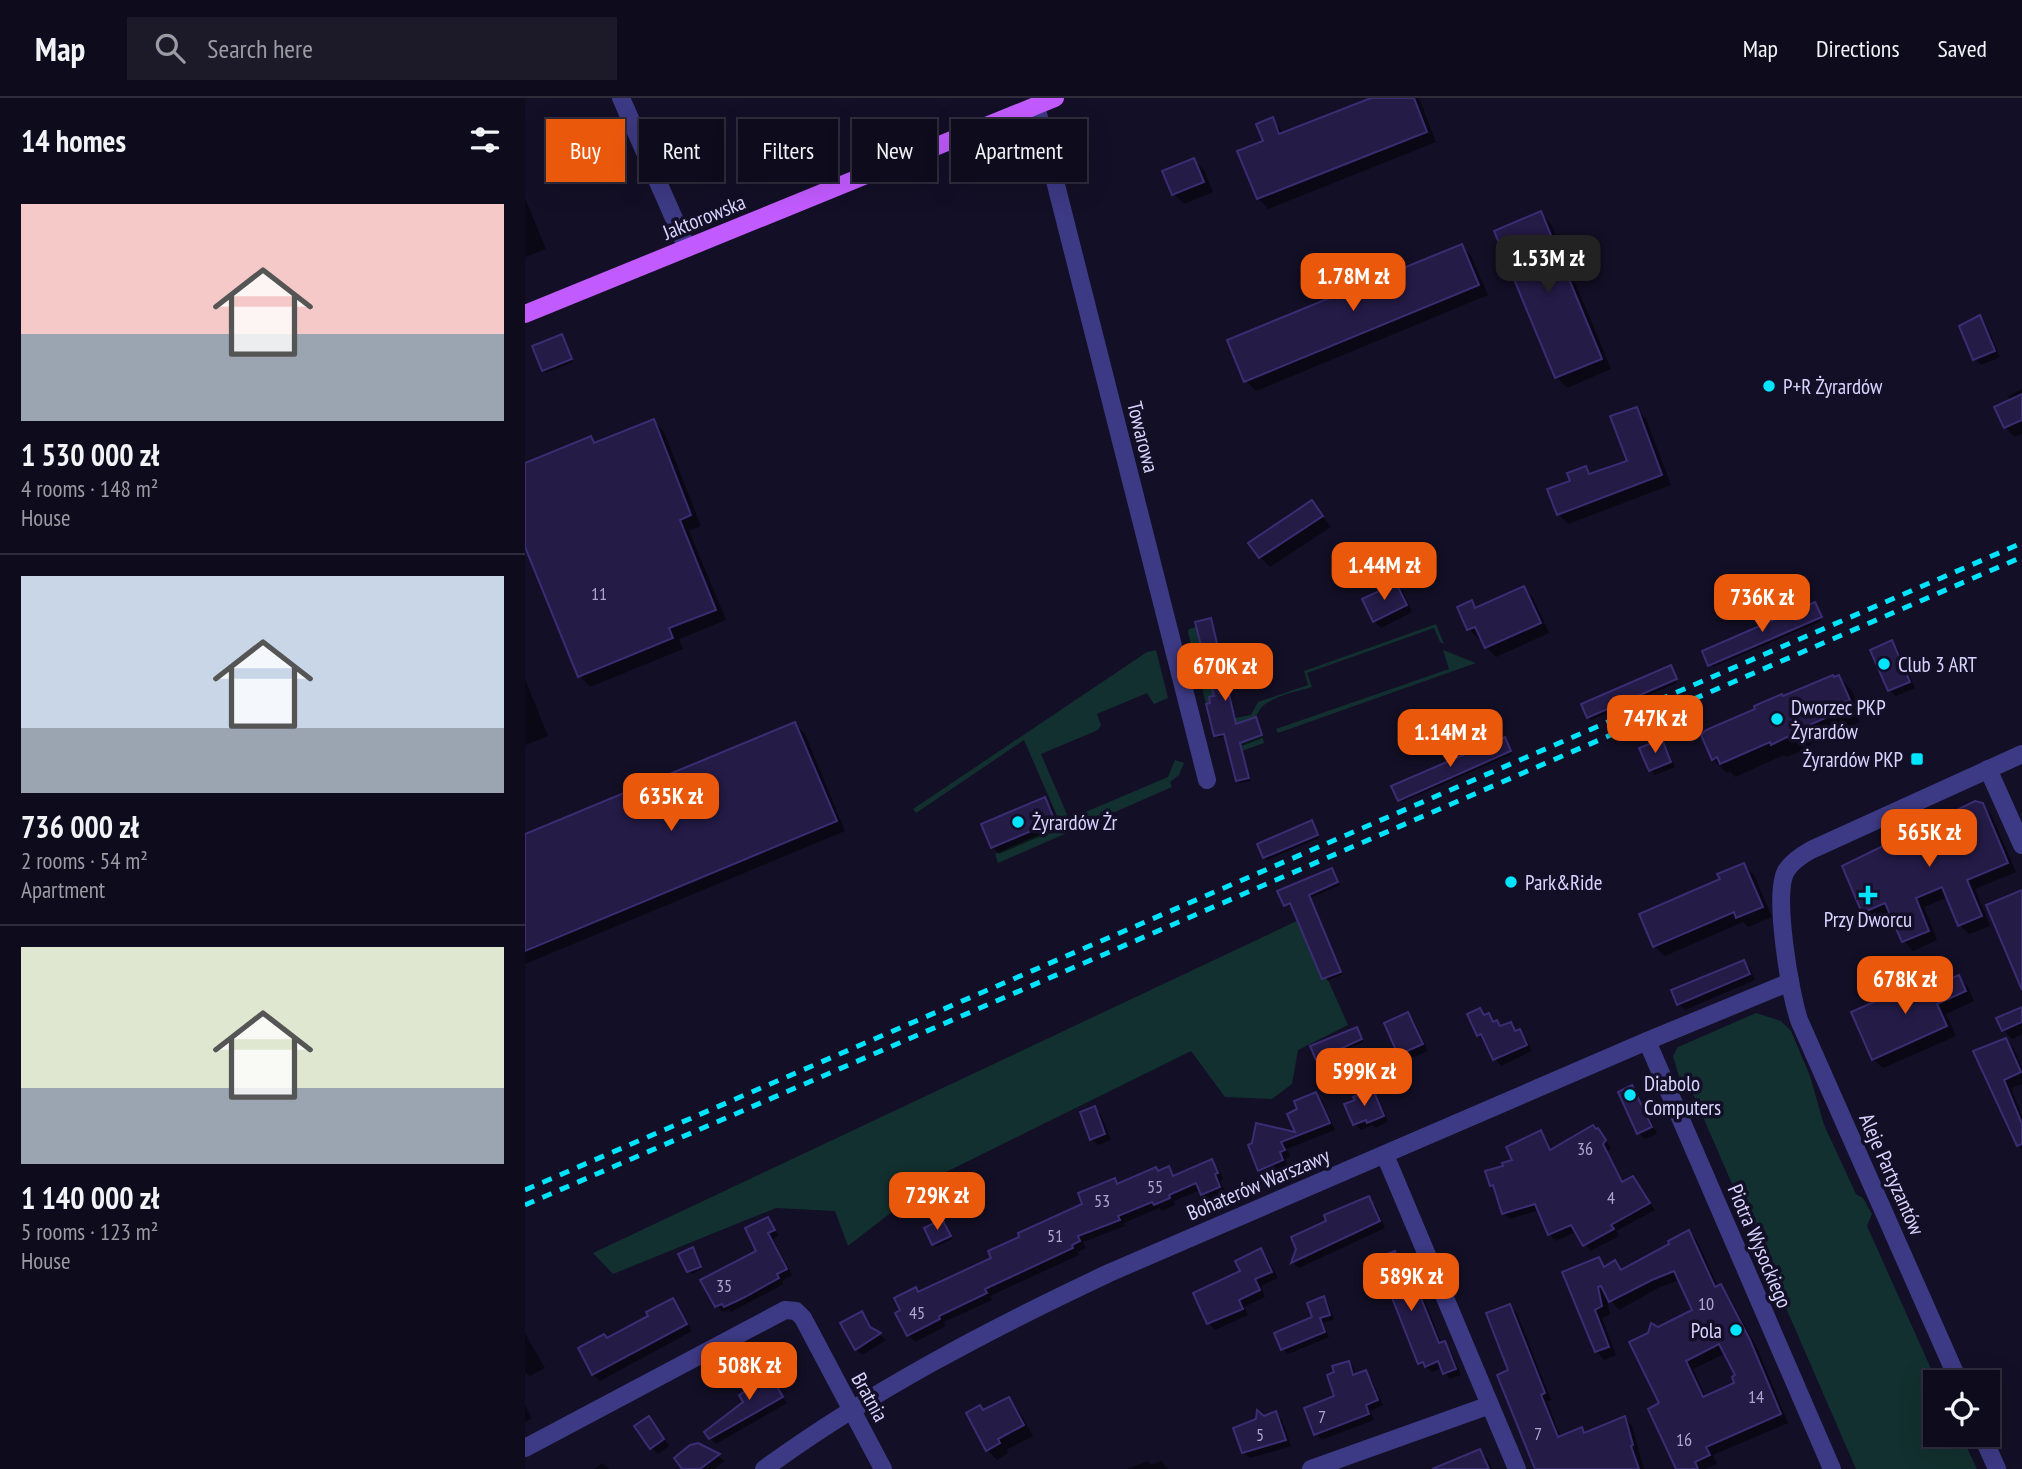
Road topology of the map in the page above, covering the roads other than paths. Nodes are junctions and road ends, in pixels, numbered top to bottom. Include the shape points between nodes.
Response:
1 (621, 98) edge
2 (1055, 98) edge
3 (1036, 106) junction
4 (687, 248) junction
5 (525, 314) edge
6 (2022, 754) edge
7 (1988, 769) junction
8 (1207, 780) dead end
9 (2022, 845) edge
10 (1790, 982) junction
11 (1647, 1041) junction
12 (1385, 1155) junction
13 (1954, 1370) edge
14 (1490, 1405) junction
15 (851, 1409) junction
16 (1987, 1447) edge
17 (525, 1448) edge
18 (764, 1469) edge
19 (883, 1469) edge
20 (1311, 1469) edge
21 (1517, 1469) edge
22 (1832, 1469) edge
23 (1997, 1469) edge

1 - 4 street
2 - 3 main road, Jaktorowska
3 - 4 main road, Jaktorowska
3 - 8 street, Towarowa
4 - 5 main road, Jaktorowska
6 - 7 street, Aleje Partyzantów
7 - 9 street
7 - 10 street, Aleje Partyzantów via 1811,850 1792,863 1784,878 1781,905
10 - 11 street, Bohaterów Warszawy
10 - 13 street, Aleje Partyzantów via 1799,1020
11 - 12 street, Bohaterów Warszawy
11 - 22 street, Piotra Wysockiego
12 - 14 street
12 - 15 street, Bohaterów Warszawy via 1047,1302
14 - 20 street
14 - 21 street
15 - 17 street, Bratnia via 803,1318 796,1311 785,1310
15 - 18 street, Bohaterów Warszawy
15 - 19 street, Bratnia
16 - 23 street

